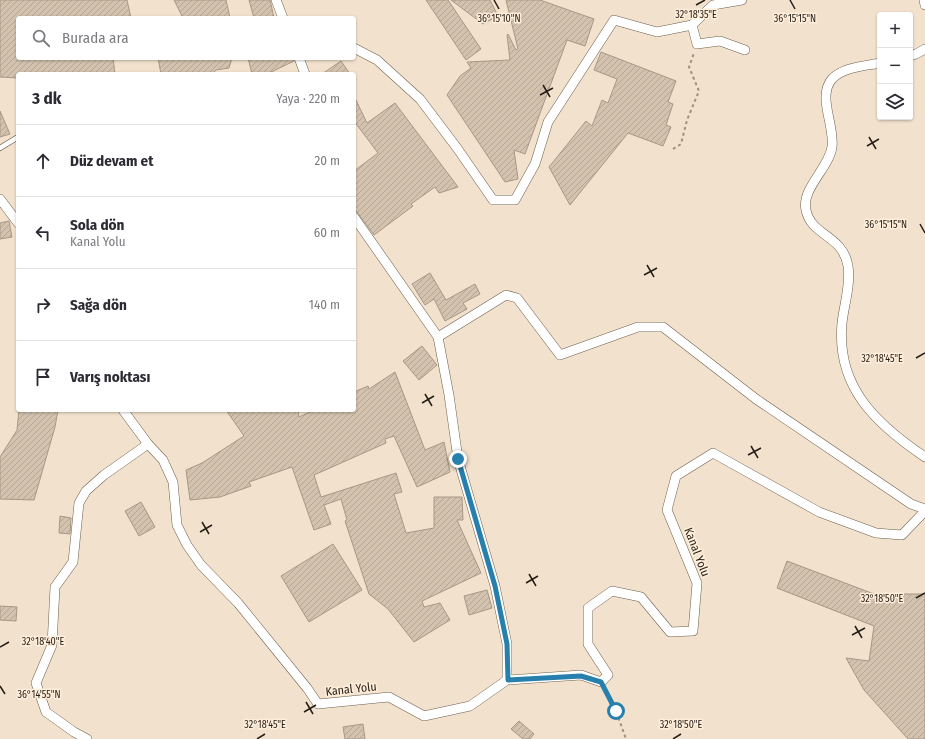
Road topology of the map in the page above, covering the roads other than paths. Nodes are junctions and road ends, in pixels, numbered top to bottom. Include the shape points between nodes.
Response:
1 (276, 0) edge
2 (742, 0) edge
3 (924, 0) edge
4 (925, 5) edge
5 (282, 16) edge
6 (692, 25) junction
7 (356, 49) edge
8 (925, 49) edge
9 (745, 50) dead end
10 (913, 55) edge
11 (300, 60) edge
12 (877, 63) edge
13 (304, 72) edge
14 (16, 138) edge
15 (0, 148) edge
16 (0, 199) edge
17 (16, 220) edge
18 (356, 220) edge
19 (438, 337) junction
20 (124, 412) edge
21 (148, 444) junction
22 (925, 457) edge
23 (925, 510) edge
24 (508, 680) junction
25 (87, 739) edge

1 - 5 street
2 - 6 street via 713,5
3 - 4 street
6 - 7 street via 657,32 614,20 548,122 535,164 515,200 493,200 420,99 377,60
6 - 9 street via 697,44 720,41
8 - 10 street
11 - 13 street
12 - 22 street via 839,73 828,84 826,101 832,146 826,163 807,196 806,210 814,226 837,243 846,258 849,275 841,339 850,381 879,422
14 - 15 lane
16 - 17 street
18 - 19 street
19 - 23 street via 506,295 517,298 560,355 638,327 663,327 756,399 911,504
19 - 24 street via 450,395 458,459 495,586 507,644
20 - 21 street, Kanal Yolu
21 - 24 street, Kanal Yolu via 162,460 173,482 176,526 187,545 201,565 238,603 318,704 389,697 424,716 470,706
21 - 25 street via 86,491 79,503 73,562 55,587 52,645 36,683 46,712
23 - 24 street, Kanal Yolu via 902,535 876,533 819,512 713,453 676,476 667,510 697,583 692,631 670,632 641,597 612,591 588,608 588,644 608,675 601,682 581,676

